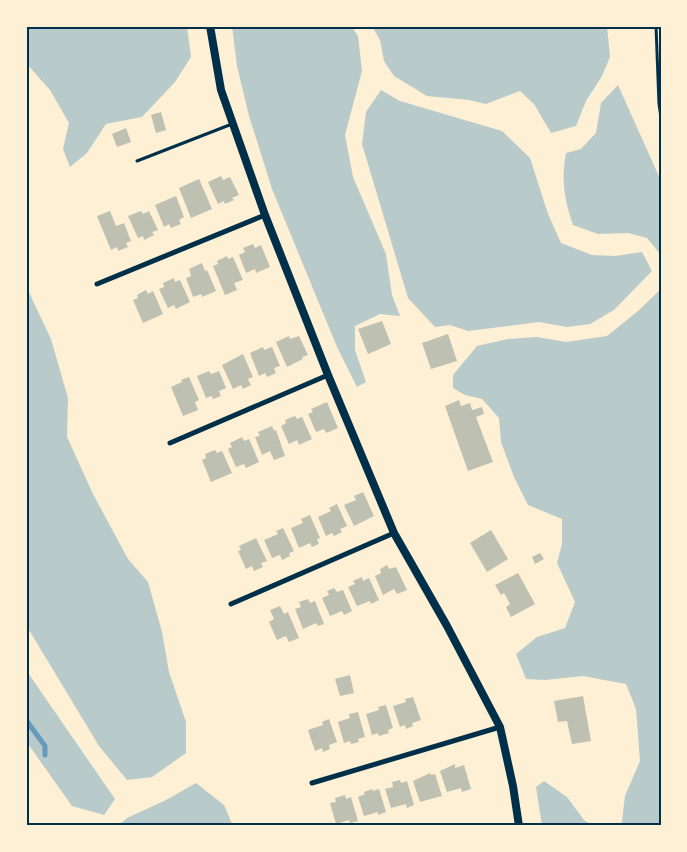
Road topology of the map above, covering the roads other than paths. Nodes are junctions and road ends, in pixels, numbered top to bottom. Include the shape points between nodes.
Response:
1 (210, 26) edge
2 (233, 123) junction
3 (137, 162) dead end
4 (265, 215) junction
5 (98, 284) dead end
6 (328, 376) junction
7 (170, 443) dead end
8 (394, 533) junction
9 (231, 604) dead end
10 (500, 727) junction
11 (312, 783) dead end
12 (519, 826) edge

1 - 2 street via 222,90
2 - 3 lane
2 - 4 street
4 - 5 street
4 - 6 street
6 - 7 street
6 - 8 street
8 - 9 street
8 - 10 street
10 - 11 street
10 - 12 street via 514,786

